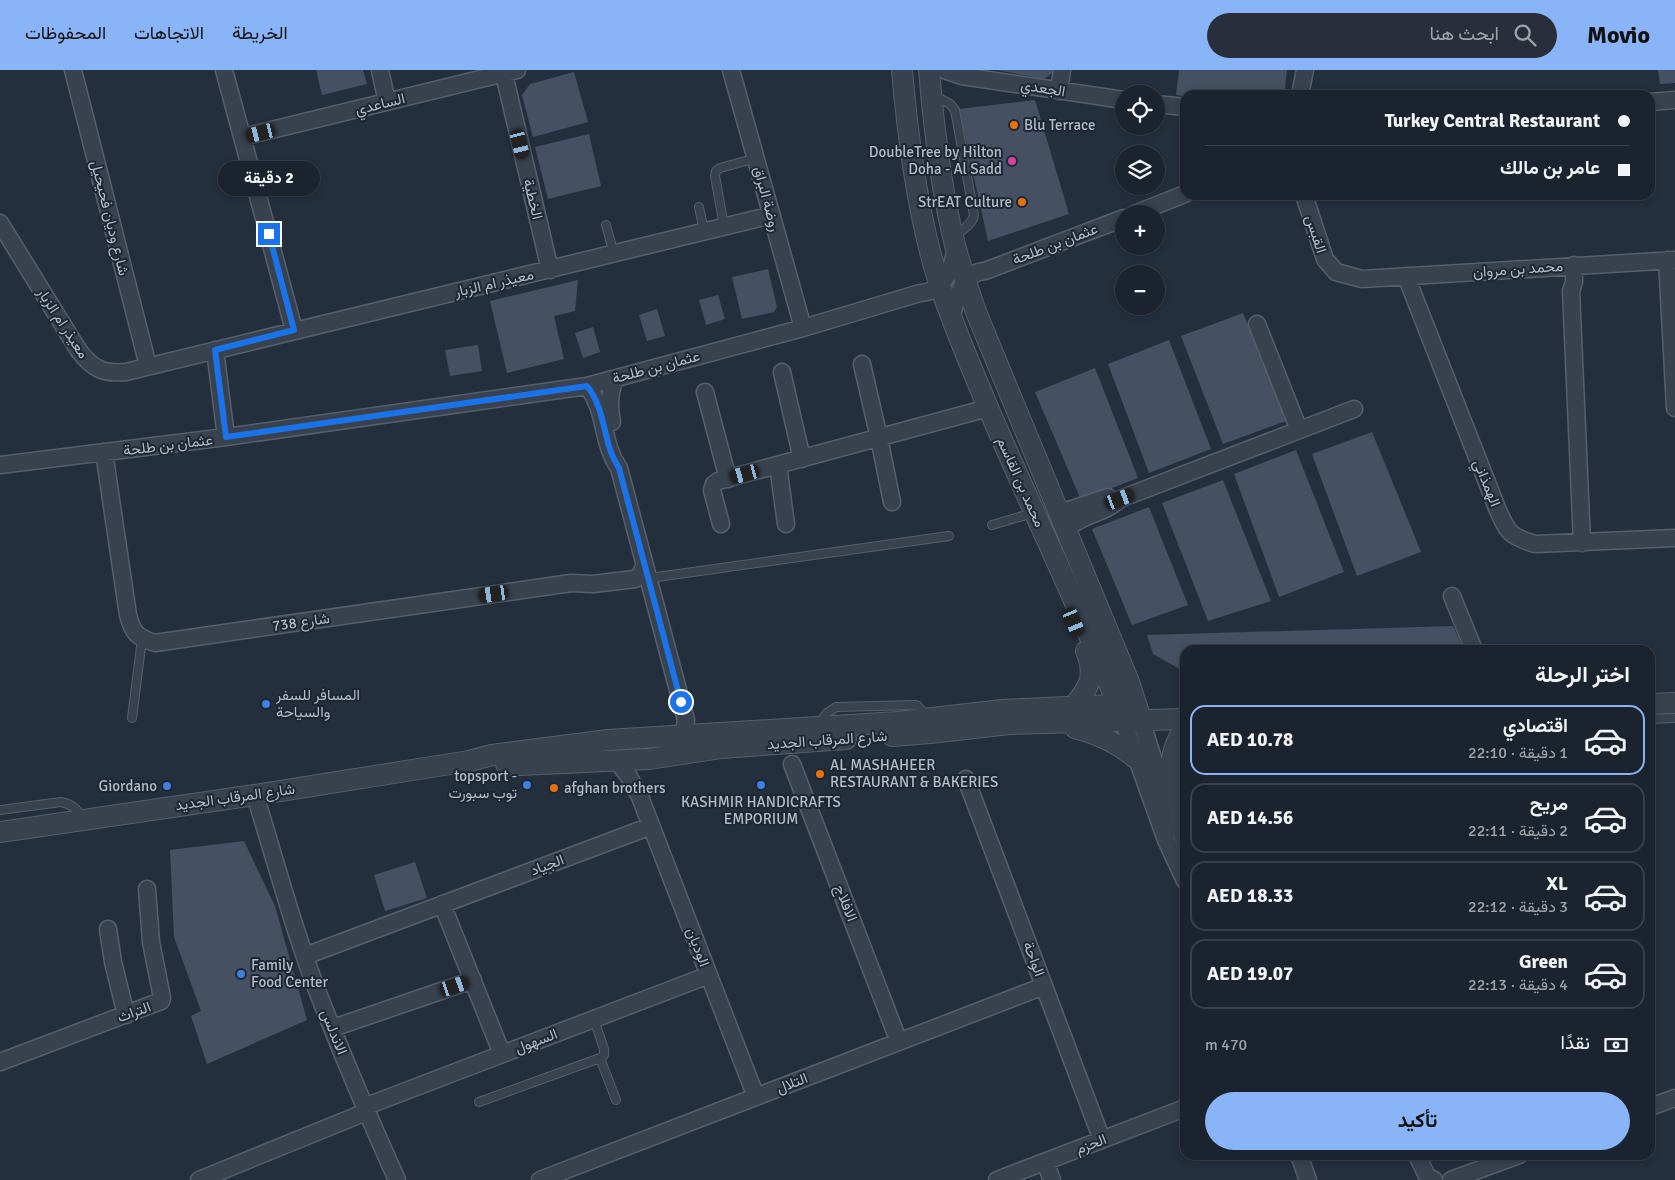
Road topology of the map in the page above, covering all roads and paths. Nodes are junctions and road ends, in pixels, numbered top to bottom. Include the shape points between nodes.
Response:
1 (72, 70) edge
2 (224, 70) edge
3 (380, 70) edge
4 (731, 70) edge
5 (902, 70) edge
6 (929, 70) edge
7 (944, 70) edge
8 (1062, 70) edge
9 (1305, 70) edge
10 (508, 71) edge
11 (962, 76) junction
12 (1301, 90) edge
13 (1059, 91) junction
14 (931, 92) junction
15 (1115, 99) edge
16 (1675, 100) edge
17 (387, 102) junction
18 (1655, 102) edge
19 (1165, 105) edge
20 (1180, 106) edge
21 (243, 137) junction
22 (756, 158) junction
23 (1180, 196) edge
24 (1306, 200) edge
25 (1157, 205) edge
26 (699, 207) dead end
27 (772, 215) junction
28 (1115, 221) edge
29 (0, 223) edge
30 (606, 225) dead end
31 (724, 226) junction
32 (704, 231) junction
33 (955, 243) junction
34 (614, 254) junction
35 (1671, 260) edge
36 (934, 264) junction
37 (1569, 265) junction
38 (550, 270) junction
39 (1406, 276) junction
40 (1362, 279) joint
41 (940, 286) junction
42 (969, 289) junction
43 (920, 293) junction
44 (952, 316) junction
45 (1257, 324) dead end
46 (803, 328) junction
47 (294, 330) junction
48 (215, 350) junction
49 (862, 364) dead end
50 (148, 366) junction
51 (782, 372) dead end
52 (615, 379) junction
53 (587, 386) junction
54 (705, 392) dead end
55 (988, 408) junction
56 (1675, 408) edge
57 (1354, 409) dead end
58 (1299, 430) junction
59 (226, 437) junction
60 (879, 438) junction
61 (104, 452) junction
62 (802, 459) junction
63 (0, 465) edge
64 (778, 465) junction
65 (619, 468) junction
66 (728, 479) junction
67 (1120, 499) junction
68 (892, 502) dead end
69 (1033, 510) junction
70 (1057, 511) junction
71 (991, 523) dead end
72 (721, 524) dead end
73 (786, 524) dead end
74 (1066, 530) junction
75 (949, 536) dead end
76 (1675, 538) edge
77 (1582, 543) junction
78 (645, 570) junction
79 (1452, 596) dead end
80 (1072, 597) junction
81 (142, 639) junction
82 (1472, 645) edge
83 (1675, 703) edge
84 (1655, 704) edge
85 (1073, 708) junction
86 (1129, 712) junction
87 (132, 718) dead end
88 (1180, 718) edge
89 (1675, 718) edge
90 (1655, 719) edge
91 (1053, 723) junction
92 (684, 734) junction
93 (1180, 735) edge
94 (1135, 758) junction
95 (649, 759) junction
96 (616, 760) junction
97 (470, 761) junction
98 (579, 762) junction
99 (792, 764) dead end
100 (966, 779) dead end
101 (255, 795) junction
102 (640, 797) junction
103 (0, 810) edge
104 (1180, 814) edge
105 (85, 819) junction
106 (651, 826) junction
107 (1180, 831) edge
108 (0, 832) edge
109 (1180, 870) edge
110 (147, 889) dead end
111 (442, 904) junction
112 (108, 929) dead end
113 (305, 956) junction
114 (709, 975) junction
115 (472, 980) junction
116 (1044, 986) junction
117 (126, 1015) junction
118 (594, 1019) junction
119 (333, 1028) junction
120 (899, 1042) junction
121 (502, 1054) junction
122 (600, 1058) junction
123 (0, 1062) edge
124 (756, 1097) junction
125 (1675, 1098) edge
126 (616, 1100) dead end
127 (479, 1102) dead end
128 (1655, 1105) edge
129 (365, 1109) junction
130 (1180, 1110) edge
131 (1102, 1140) junction
132 (1301, 1160) edge
133 (1419, 1160) edge
134 (1505, 1160) edge
135 (1045, 1162) junction
136 (199, 1180) edge
137 (397, 1180) edge
138 (540, 1180) edge
139 (997, 1180) edge
140 (1052, 1180) edge
141 (1308, 1180) edge
142 (1434, 1180) edge
143 (1451, 1180) edge

1 - 50 street, شارع وديان فحيحيل
2 - 21 street
3 - 17 street
4 - 22 street, روضة البراق
5 - 36 street, محمد بن القاسم via 914,172
6 - 14 street, محمد بن القاسم
7 - 11 street, الجعدي
8 - 13 street
9 - 12 street
10 - 17 street, الساعدي
10 - 38 street, الخطية
11 - 13 street, الجعدي
11 - 14 street
13 - 15 street, الجعدي
14 - 33 street, محمد بن القاسم via 940,167
16 - 18 street
17 - 21 street, الساعدي
19 - 20 street
21 - 47 street
22 - 27 street, روضة البراق
22 - 31 lane via 716,171
23 - 25 street
24 - 40 street, القبس via 1325,259 1336,272
26 - 32 lane
27 - 31 street, معيذر ام الزبار
27 - 46 street, روضة البراق
28 - 42 street, عثمان بن طلحة via 985,271 974,288
29 - 50 street, معيذر ام الزبار via 88,362 99,370 112,373
30 - 34 lane
31 - 32 street, معيذر ام الزبار
32 - 34 street, معيذر ام الزبار
33 - 41 street via 952,264
33 - 42 street, محمد بن القاسم
34 - 38 street, معيذر ام الزبار
35 - 37 street, محمد بن مروان
35 - 56 street
36 - 41 street, محمد بن القاسم
36 - 43 street
37 - 39 street, محمد بن مروان
37 - 77 street via 1574,282 1571,292
38 - 47 street, معيذر ام الزبار
39 - 40 street, محمد بن مروان
39 - 77 street, الهمذاني via 1506,528 1517,539 1536,544
41 - 43 street, عثمان بن طلحة
41 - 44 street, محمد بن القاسم
42 - 44 street, عثمان بن طلحة via 957,298
42 - 70 street, محمد بن القاسم via 984,334
43 - 46 street, عثمان بن طلحة
44 - 55 street, محمد بن القاسم
45 - 58 street
46 - 52 street, عثمان بن طلحة
47 - 48 street, معيذر ام الزبار
48 - 50 street, معيذر ام الزبار
48 - 59 street
49 - 60 street
51 - 62 street
52 - 53 street, عثمان بن طلحة
52 - 65 street via 610,404
53 - 59 street, عثمان بن طلحة
53 - 65 street via 600,407 613,458
54 - 66 street
55 - 60 street
55 - 69 street, محمد بن القاسم
57 - 58 street
58 - 67 street
59 - 61 street, عثمان بن طلحة
60 - 62 street
60 - 68 street
61 - 63 street, عثمان بن طلحة
61 - 81 street via 128,615 132,630
62 - 64 street
64 - 66 street
64 - 73 street
65 - 78 street
66 - 72 street via 712,486
67 - 70 street via 1102,498
67 - 74 street via 1077,520
69 - 71 lane
69 - 80 street, محمد بن القاسم
70 - 74 street, محمد بن القاسم
74 - 86 street, محمد بن القاسم via 1129,682
75 - 78 lane via 657,577
76 - 77 street, الهمذاني
78 - 81 street, شارع 738 via 633,568 571,583 155,643
78 - 92 street via 686,720
79 - 82 street
80 - 85 street via 1072,616 1092,671 1088,687
80 - 86 street, محمد بن القاسم
81 - 87 lane
83 - 84 street
85 - 86 street, شارع المرقاب الجديد
85 - 92 street, شارع المرقاب الجديد via 1002,710 931,719
86 - 88 street, شارع المرقاب الجديد
86 - 91 street, شارع المرقاب الجديد
86 - 94 street, محمد بن القاسم
86 - 107 street, محمد بن القاسم
89 - 90 lane
91 - 94 street via 1107,738
91 - 95 street, شارع المرقاب الجديد via 1000,724 930,733 736,747
92 - 97 street, شارع المرقاب الجديد via 599,741 492,755
92 - 98 street via 664,745 598,753
93 - 104 street via 1171,763
94 - 109 street, محمد بن القاسم
95 - 96 street, شارع المرقاب الجديد
95 - 102 street, الوديان via 640,778
96 - 98 street, شارع المرقاب الجديد
96 - 102 street, الوديان
97 - 98 street, شارع المرقاب الجديد via 520,764
97 - 101 street, شارع المرقاب الجديد
99 - 120 street, الافلاج
100 - 116 street, الواحة
101 - 105 street, شارع المرقاب الجديد
101 - 113 street, الاندلس
102 - 106 street, الوديان
103 - 105 lane via 61,802 76,808
105 - 108 street, شارع المرقاب الجديد
106 - 111 street, الجياد
106 - 114 street, الوديان
110 - 117 street, التراث via 151,942 162,998
111 - 113 street, الجياد
111 - 115 street
112 - 117 street via 112,962
113 - 119 street, الاندلس
114 - 118 street, السهول
114 - 124 street, الوديان
115 - 119 street
115 - 121 street
116 - 120 street, التلال
116 - 131 street, الواحة
117 - 123 street, التراث
118 - 121 street, السهول
118 - 122 lane via 604,1049
119 - 129 street, الاندلس
120 - 124 street, التلال
121 - 129 street, السهول
122 - 126 lane
122 - 127 lane
124 - 138 street, التلال
125 - 128 street
129 - 136 street, السهول
129 - 137 street, الاندلس
130 - 131 street, الحزم
131 - 135 street, الحزم
132 - 141 street
133 - 142 street via 1427,1176
134 - 143 street
135 - 139 street, الحزم
135 - 140 street

